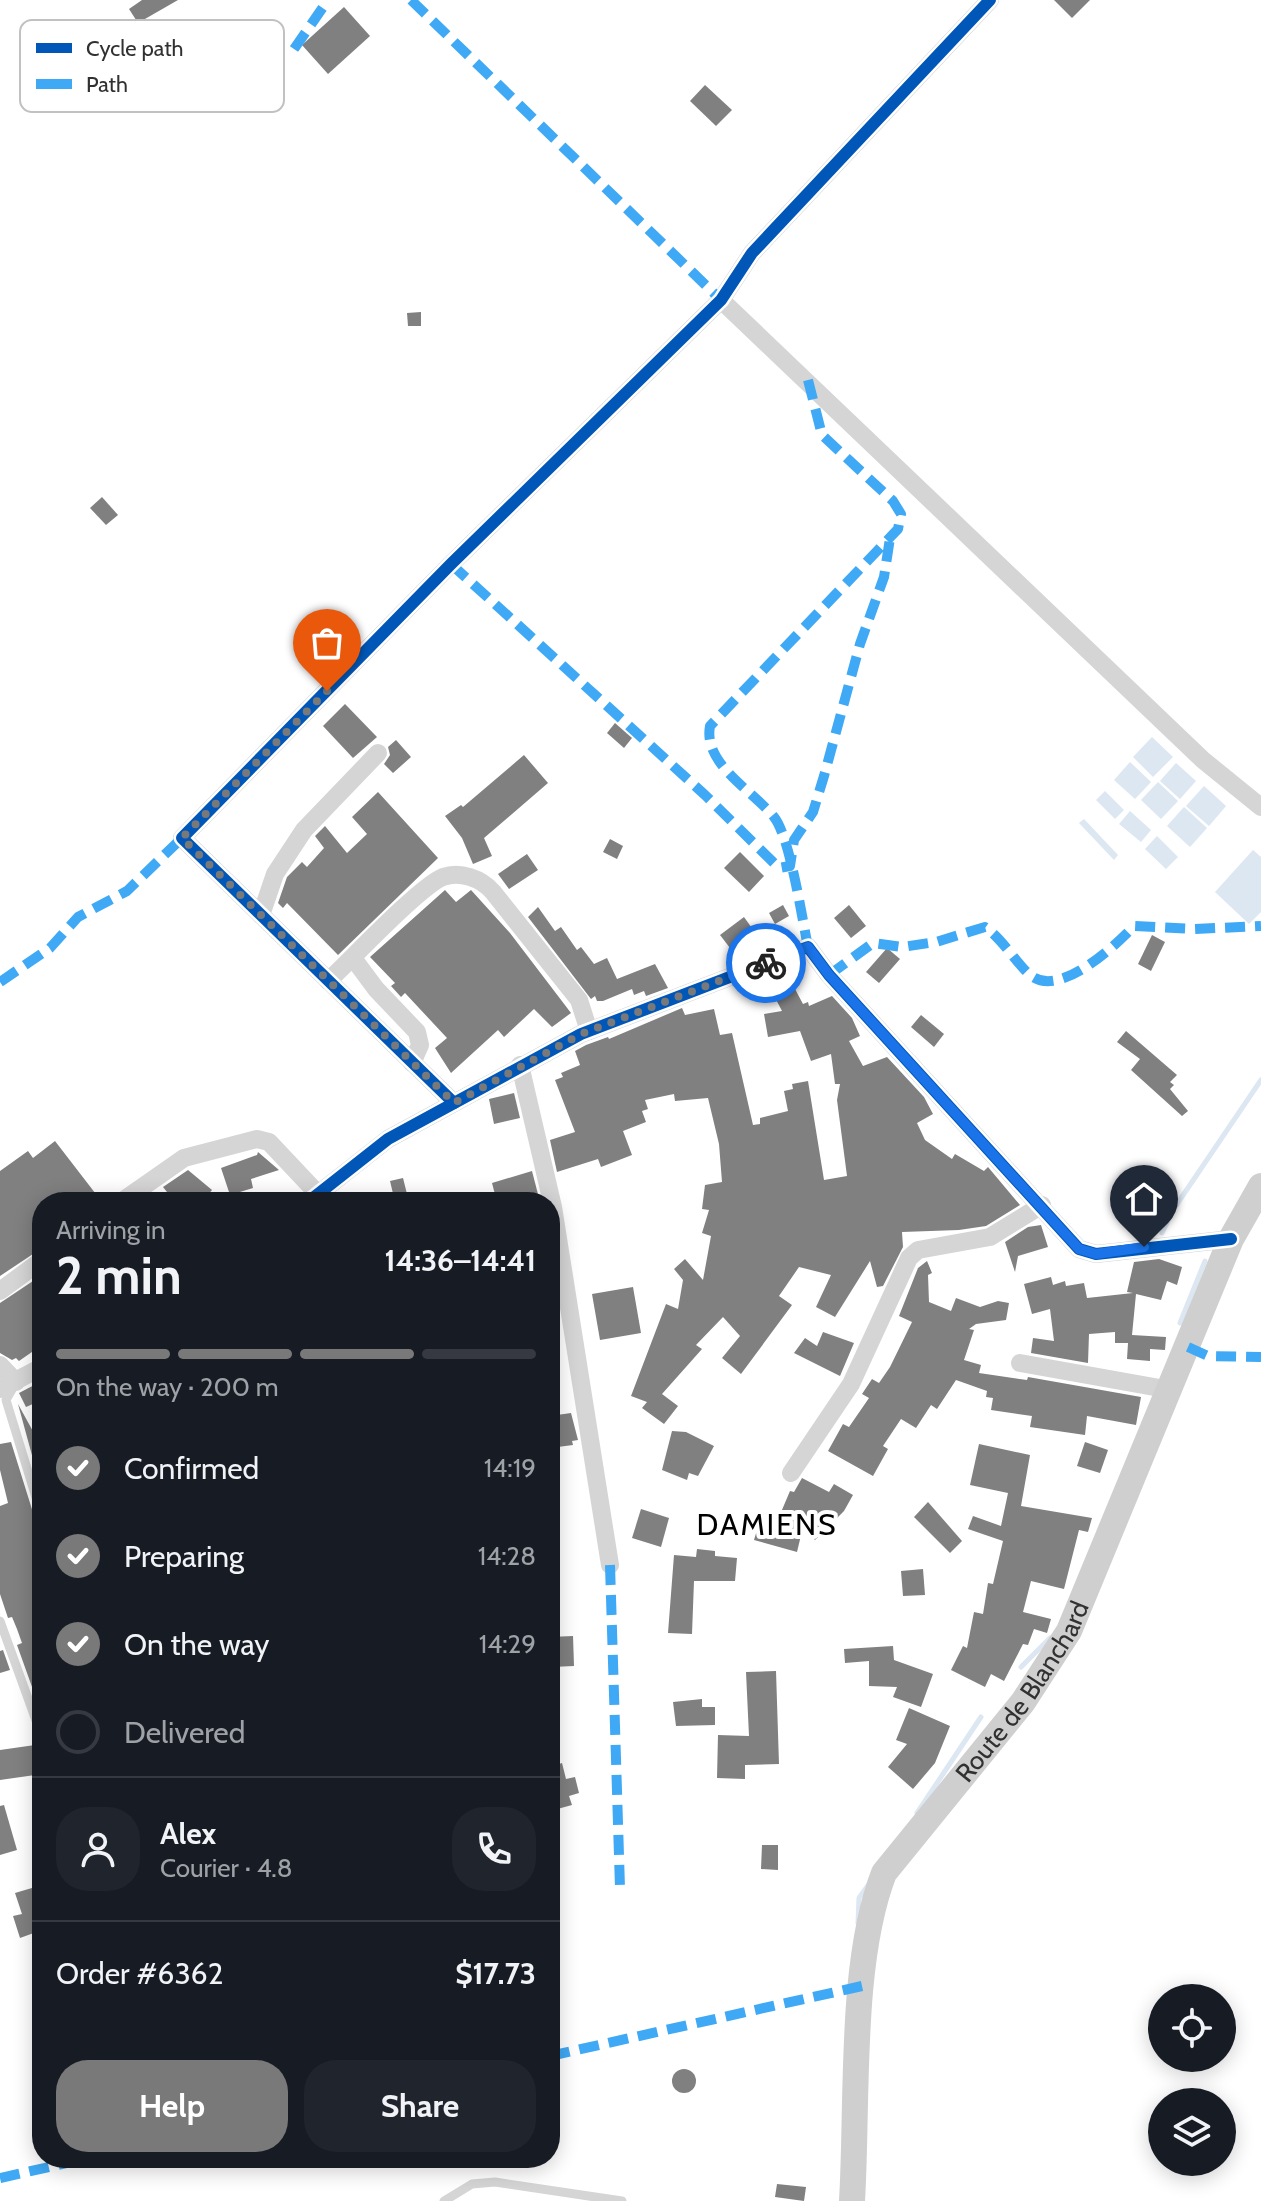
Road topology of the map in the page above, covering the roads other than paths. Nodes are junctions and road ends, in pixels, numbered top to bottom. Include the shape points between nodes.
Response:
1 (990, 0) edge
2 (721, 300) junction
3 (378, 753) dead end
4 (1261, 807) edge
5 (261, 915) junction
6 (353, 958) junction
7 (328, 981) junction
8 (589, 1031) junction
9 (412, 1063) junction
10 (520, 1065) junction
11 (454, 1103) junction
12 (1261, 1186) edge
13 (135, 1192) edge
14 (308, 1192) edge
15 (321, 1192) edge
16 (550, 1192) edge
17 (1042, 1205) junction
18 (1231, 1239) junction
19 (560, 1251) edge
20 (32, 1267) edge
21 (0, 1291) edge
22 (1020, 1363) dead end
23 (0, 1365) edge
24 (32, 1372) edge
25 (8, 1385) edge
26 (1171, 1390) junction
27 (791, 1473) dead end
28 (32, 1484) edge
29 (610, 1565) dead end
30 (0, 1621) edge
31 (32, 1709) edge
32 (444, 2201) edge
33 (622, 2201) edge
34 (852, 2201) edge

1 - 2 street via 752,253
2 - 4 street via 1203,760
2 - 5 street via 182,838
3 - 5 street via 304,830 275,874
5 - 7 street
6 - 7 street
6 - 8 street via 435,881 459,874 472,878 486,884 579,1000
6 - 9 street via 417,1032 420,1045
7 - 9 street
8 - 10 street
8 - 17 street via 808,947
9 - 11 street
10 - 11 street
10 - 16 street
11 - 15 street via 388,1139
12 - 18 street, Route de Blanchard
13 - 14 street via 184,1158 257,1139 269,1142
17 - 18 street via 1085,1253
17 - 27 street via 990,1237 918,1250 909,1258 851,1384
18 - 26 street, Route de Blanchard
19 - 29 street
20 - 21 street
22 - 26 street
23 - 25 street
24 - 25 street
25 - 28 lane via 6,1400
26 - 34 street, Route de Blanchard via 1069,1631 1023,1702 884,1873 871,1907 862,1986
30 - 31 lane
32 - 33 lane via 472,2184 495,2182

